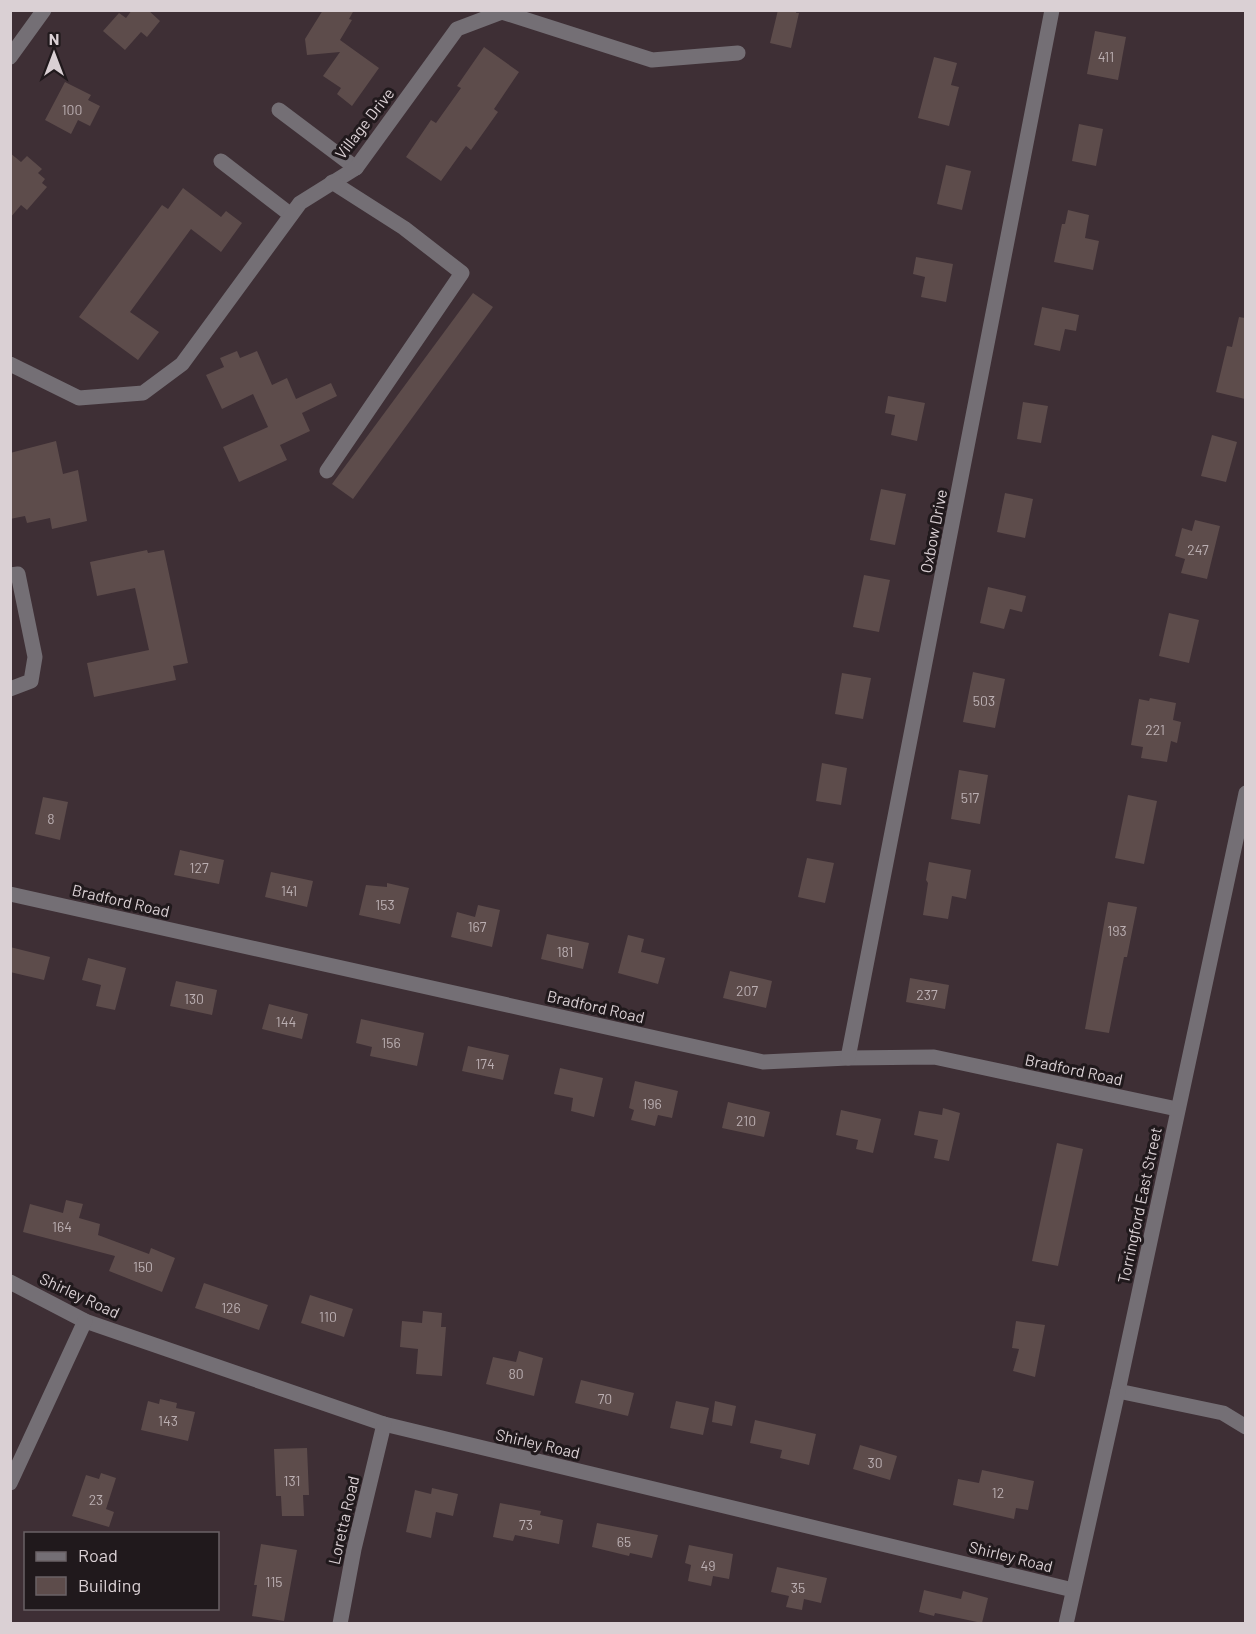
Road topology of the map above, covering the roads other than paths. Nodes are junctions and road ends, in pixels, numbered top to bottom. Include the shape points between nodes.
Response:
1 (45, 10) edge
2 (1052, 10) edge
3 (738, 53) dead end
4 (10, 57) edge
5 (279, 110) dead end
6 (221, 161) dead end
7 (356, 168) junction
8 (332, 182) junction
9 (291, 214) junction
10 (10, 364) edge
11 (327, 471) dead end
12 (10, 575) edge
13 (10, 688) edge
14 (1245, 793) edge
15 (10, 894) edge
16 (848, 1058) junction
17 (1178, 1109) junction
18 (10, 1282) edge
19 (85, 1321) junction
20 (1118, 1391) junction
21 (384, 1424) junction
22 (1245, 1427) edge
23 (10, 1484) edge
24 (1073, 1590) junction
25 (340, 1623) edge
26 (1066, 1623) edge

1 - 4 street
2 - 16 street, Oxbow Drive
3 - 7 street, Village Drive via 652,60 502,12 457,29
5 - 7 street
6 - 9 street
7 - 8 street, Village Drive
8 - 9 street, Village Drive via 300,202
8 - 11 street via 404,228 462,273
9 - 10 street, Village Drive via 182,364 143,393 79,398
12 - 13 street via 18,574 34,657 31,681
14 - 17 street, Torringford East Street
15 - 16 street, Bradford Road via 763,1062
16 - 17 street, Bradford Road via 934,1057
17 - 20 street, Torringford East Street
18 - 19 street, Shirley Road
19 - 21 street, Shirley Road
19 - 23 street
20 - 22 street via 1222,1413
20 - 24 street, Torringford East Street
21 - 24 street, Shirley Road
21 - 25 street, Loretta Road
24 - 26 street, Torringford East Street

